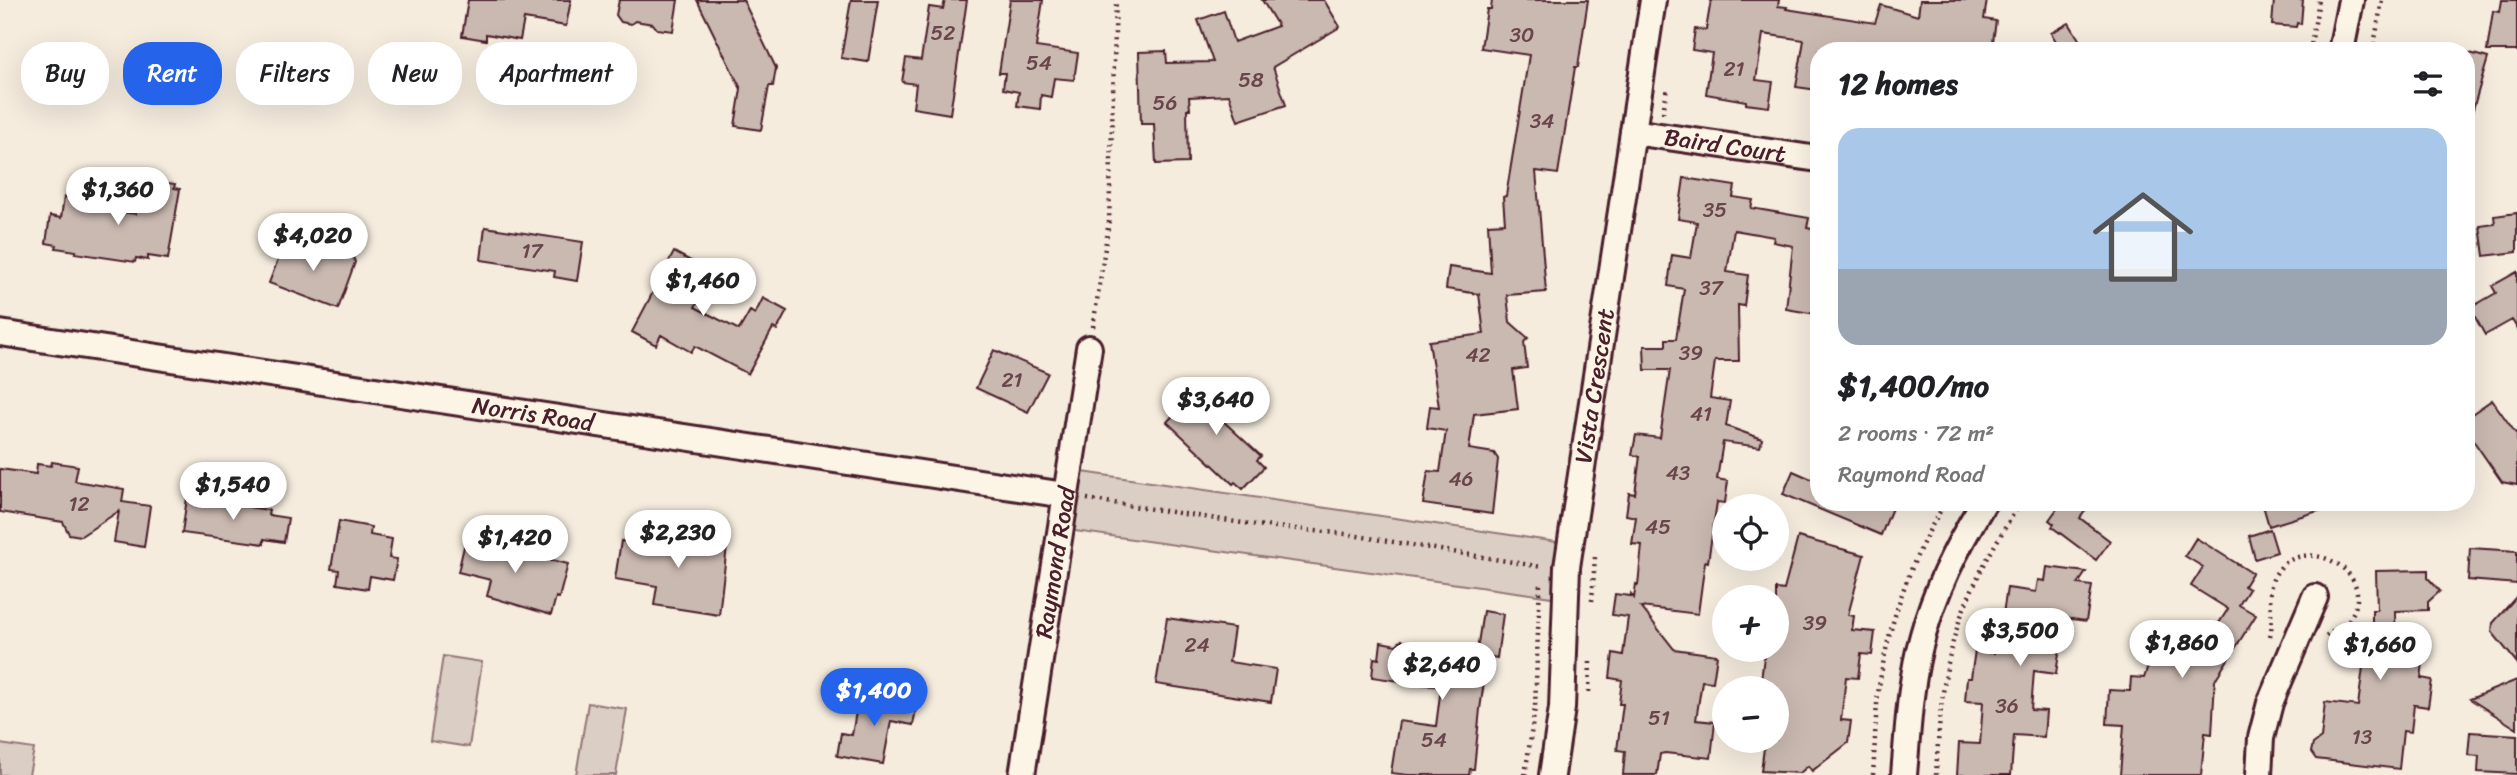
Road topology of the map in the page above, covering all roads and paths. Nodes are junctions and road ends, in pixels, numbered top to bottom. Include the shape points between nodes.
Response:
1 (1116, 0) edge
2 (1653, 0) edge
3 (2319, 0) edge
4 (2351, 0) edge
5 (2382, 0) edge
6 (2312, 42) edge
7 (2343, 42) edge
8 (2375, 42) edge
9 (1633, 132) junction
10 (1810, 158) edge
11 (0, 333) edge
12 (1089, 348) joint
13 (1065, 495) junction
14 (1978, 511) edge
15 (2016, 511) edge
16 (1596, 546) dead end
17 (2315, 597) dead end
18 (1592, 604) dead end
19 (1590, 652) dead end
20 (1588, 700) dead end
21 (1022, 775) edge
22 (1525, 775) edge
23 (1552, 775) edge
24 (1905, 775) edge
25 (1936, 775) edge
26 (2259, 775) edge

1 - 12 path via 1109,221
2 - 9 street, Vista Crescent
3 - 6 path
4 - 7 street
5 - 8 path
9 - 10 street, Baird Court
9 - 23 street, Vista Crescent via 1567,567 1562,708
11 - 13 street, Norris Road
12 - 13 street, Raymond Road
13 - 21 street, Raymond Road
13 - 22 path via 1542,567 1535,707
14 - 24 street via 1946,571 1922,638
15 - 25 path via 1962,614 1942,701
16 - 18 path
17 - 26 street via 2270,703
19 - 20 path

